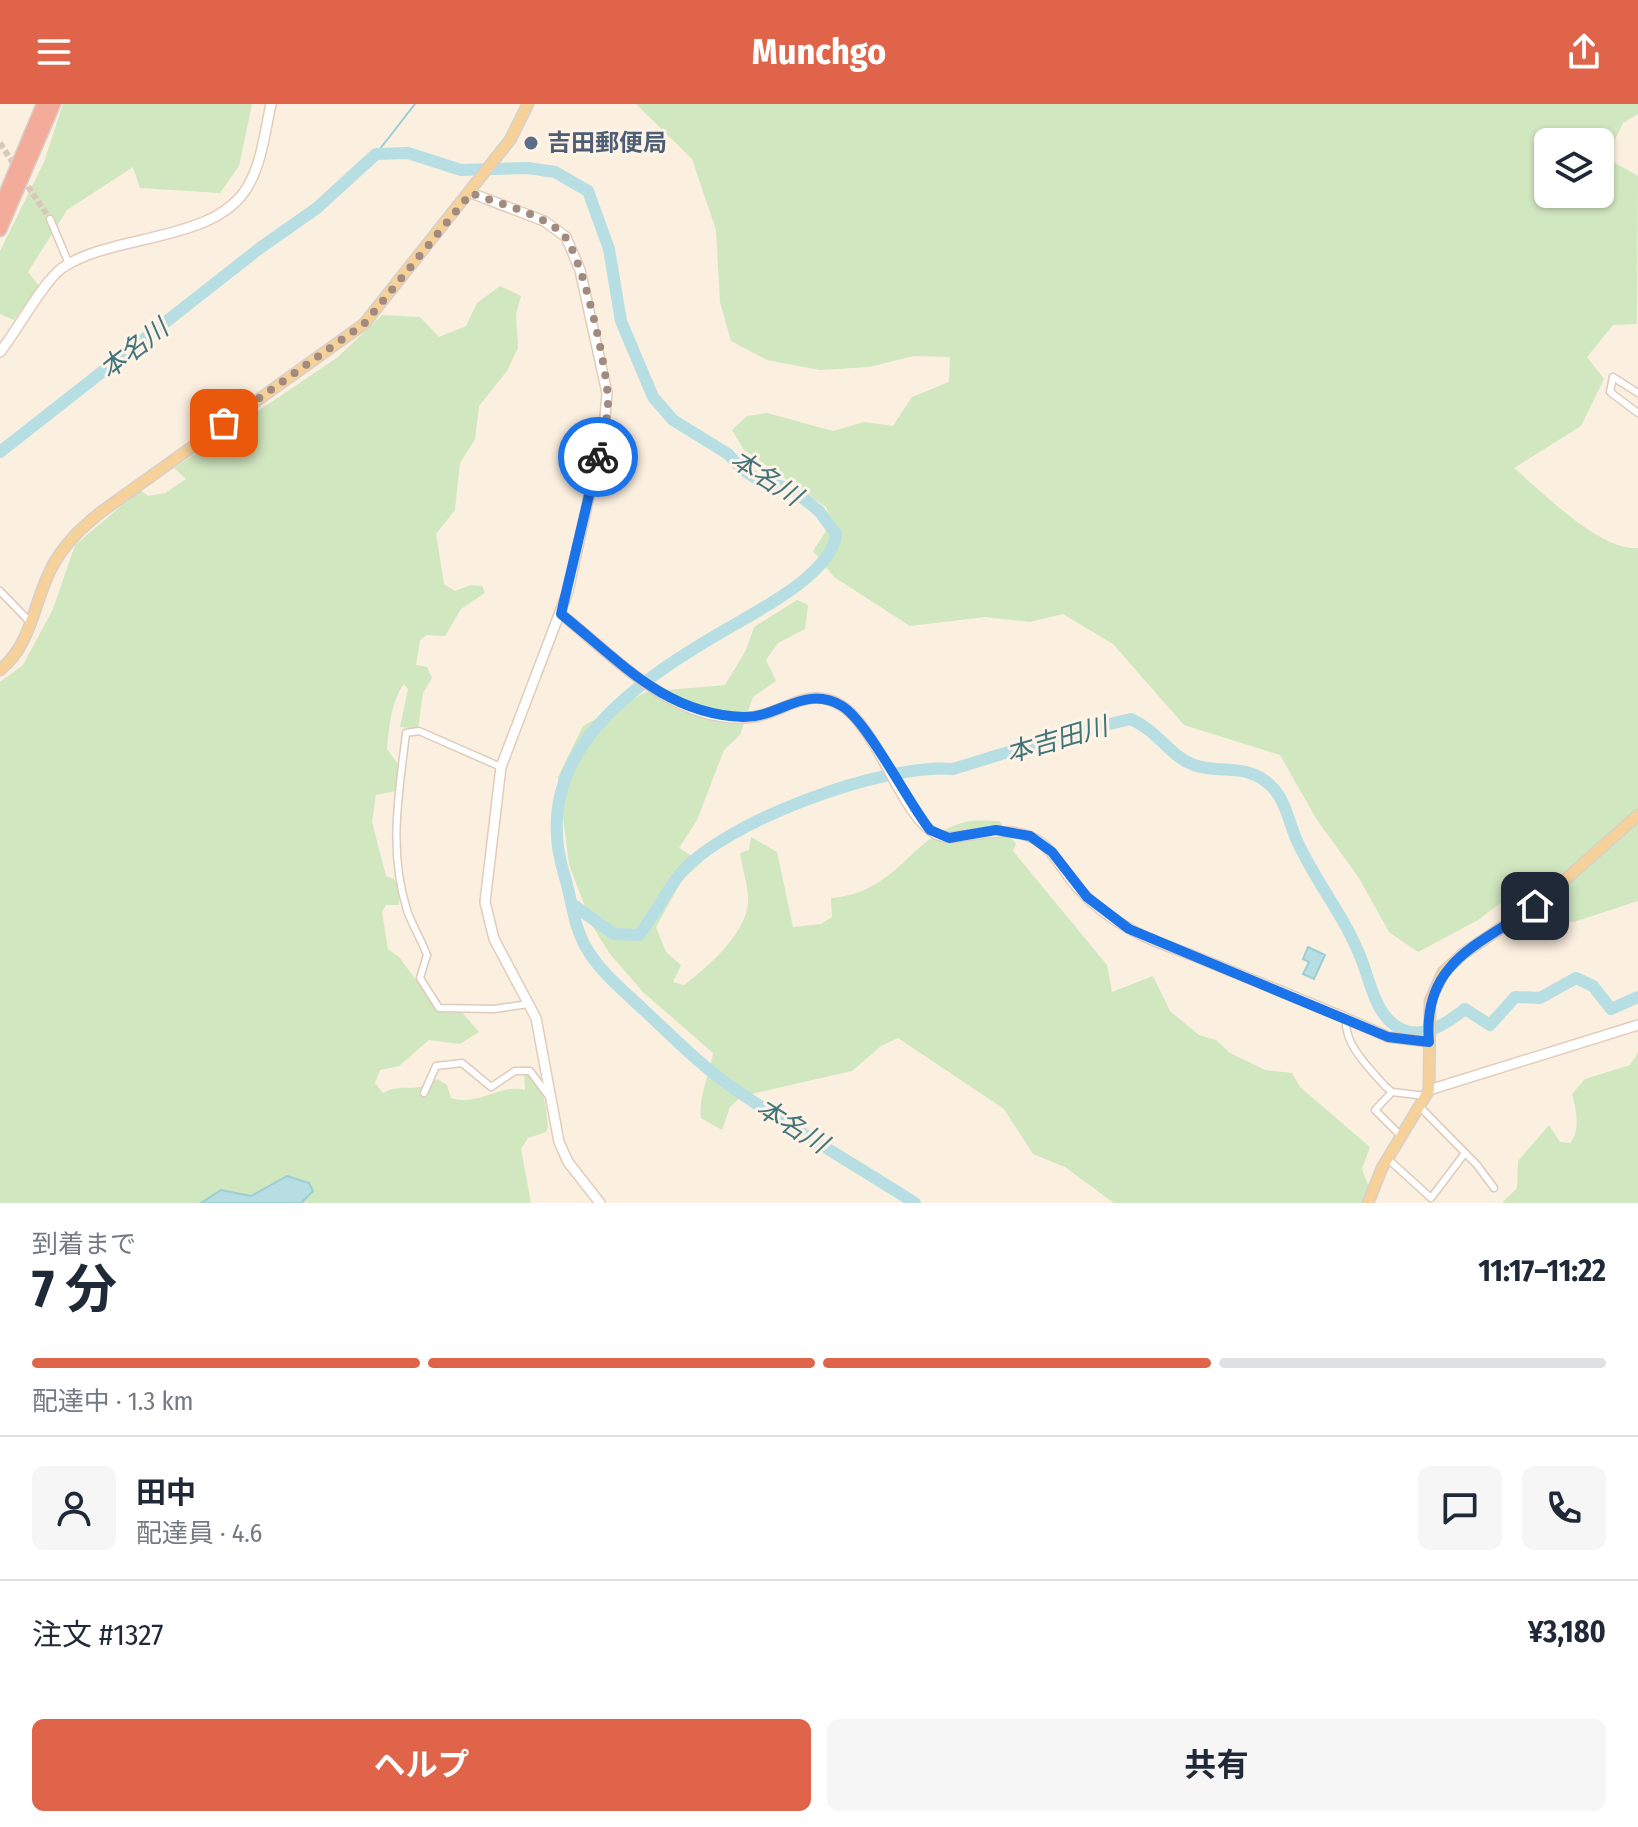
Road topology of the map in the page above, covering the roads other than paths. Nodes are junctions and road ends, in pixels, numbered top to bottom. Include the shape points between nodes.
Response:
1 (43, 104) edge
2 (54, 104) edge
3 (271, 104) edge
4 (528, 104) edge
5 (471, 193) junction
6 (0, 207) edge
7 (50, 219) tunnel mouth
8 (0, 230) edge
9 (69, 264) junction
10 (0, 352) edge
11 (1638, 393) edge
12 (1638, 413) edge
13 (0, 591) edge
14 (561, 614) junction
15 (32, 624) junction
16 (0, 670) edge
17 (501, 767) junction
18 (1638, 815) edge
19 (528, 1003) junction
20 (1346, 1018) junction
21 (1638, 1025) edge
22 (1429, 1038) junction
23 (1392, 1092) junction
24 (424, 1093) dead end
25 (1427, 1093) junction
26 (550, 1098) junction
27 (1421, 1108) junction
28 (1402, 1137) junction
29 (1465, 1153) junction
30 (1388, 1159) junction
31 (1494, 1188) dead end
32 (1369, 1202) edge
33 (600, 1203) edge

1 - 6 highway
2 - 8 highway
3 - 9 street via 255,173 234,204 210,218 94,251
4 - 5 main road
5 - 14 street via 544,221 566,237 580,270 604,371 604,429
5 - 15 main road via 355,332 72,537 51,568
7 - 9 street
9 - 10 street via 50,279
11 - 12 street via 1613,377 1610,392
13 - 15 street
14 - 17 street
14 - 20 street via 652,690 681,706 741,717 804,698 831,701 849,711 938,836 996,830 1030,836 1052,852 1087,897 1129,929
15 - 16 main road
17 - 19 street via 486,916
17 - 19 street via 419,731 406,733 395,850 406,906 427,955 420,978 439,1008 494,1009
18 - 22 main road via 1535,906 1449,965 1433,990
19 - 26 street via 543,1046
20 - 22 street via 1396,1040
20 - 23 street via 1358,1054
21 - 25 street
22 - 25 main road
23 - 25 street
23 - 28 street via 1375,1110
24 - 26 street via 436,1066 462,1063 491,1087 515,1071 530,1071
25 - 27 main road
26 - 33 street via 568,1162
27 - 28 main road
27 - 29 street
28 - 30 main road
29 - 30 street via 1431,1198
29 - 31 street
30 - 32 main road

